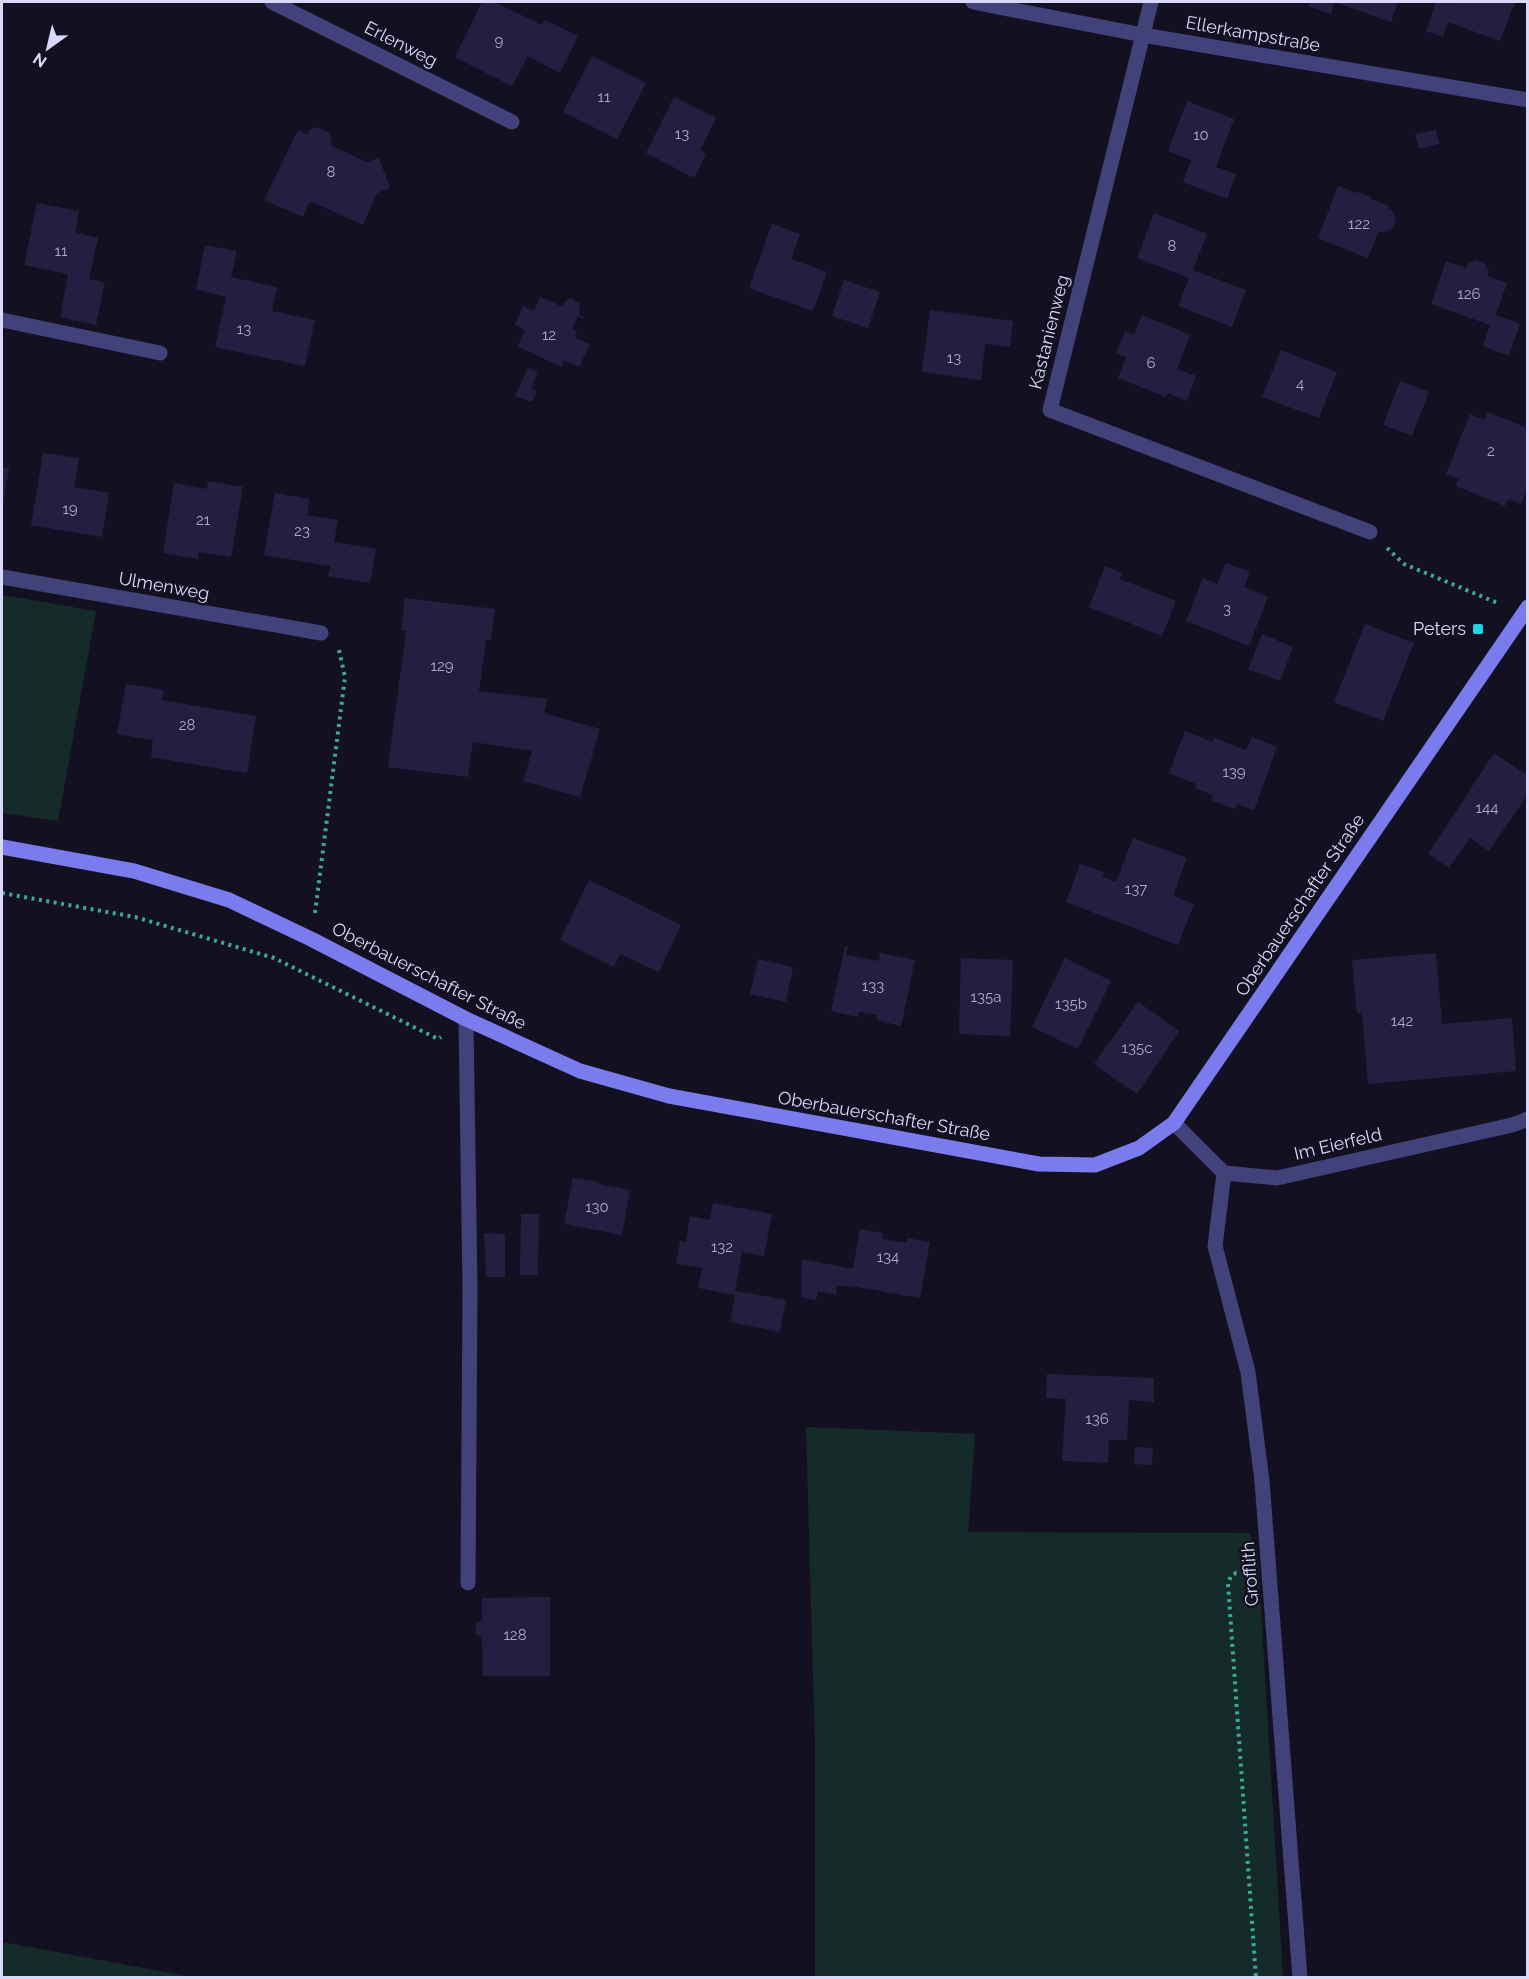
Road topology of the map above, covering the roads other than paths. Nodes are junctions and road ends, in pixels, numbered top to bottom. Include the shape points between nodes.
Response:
1 (272, 2) edge
2 (973, 2) edge
3 (1151, 2) edge
4 (1143, 34) junction
5 (1527, 100) edge
6 (512, 122) dead end
7 (2, 320) edge
8 (160, 353) dead end
9 (1370, 532) road end
10 (2, 577) edge
11 (1525, 610) edge
12 (321, 633) road end
13 (2, 847) edge
14 (466, 1019) junction
15 (1527, 1119) edge
16 (1174, 1123) junction
17 (1224, 1173) junction
18 (468, 1583) dead end
19 (1300, 1977) edge

1 - 6 street, Erlenweg
2 - 4 street, Ellerkampstraße
3 - 4 street, Kastanienweg
4 - 5 street, Ellerkampstraße
4 - 9 street, Kastanienweg via 1050,410
7 - 8 street
10 - 12 street, Ulmenweg
11 - 16 main road, Oberbauerschafter Straße
13 - 14 main road, Oberbauerschafter Straße via 134,871 229,900
14 - 16 main road, Oberbauerschafter Straße via 580,1071 669,1096 1039,1164 1095,1165 1140,1148
14 - 18 street via 470,1289
15 - 17 street, Im Eierfeld via 1277,1178
16 - 17 street
17 - 19 street, Grofflith via 1215,1246 1248,1372 1262,1481

